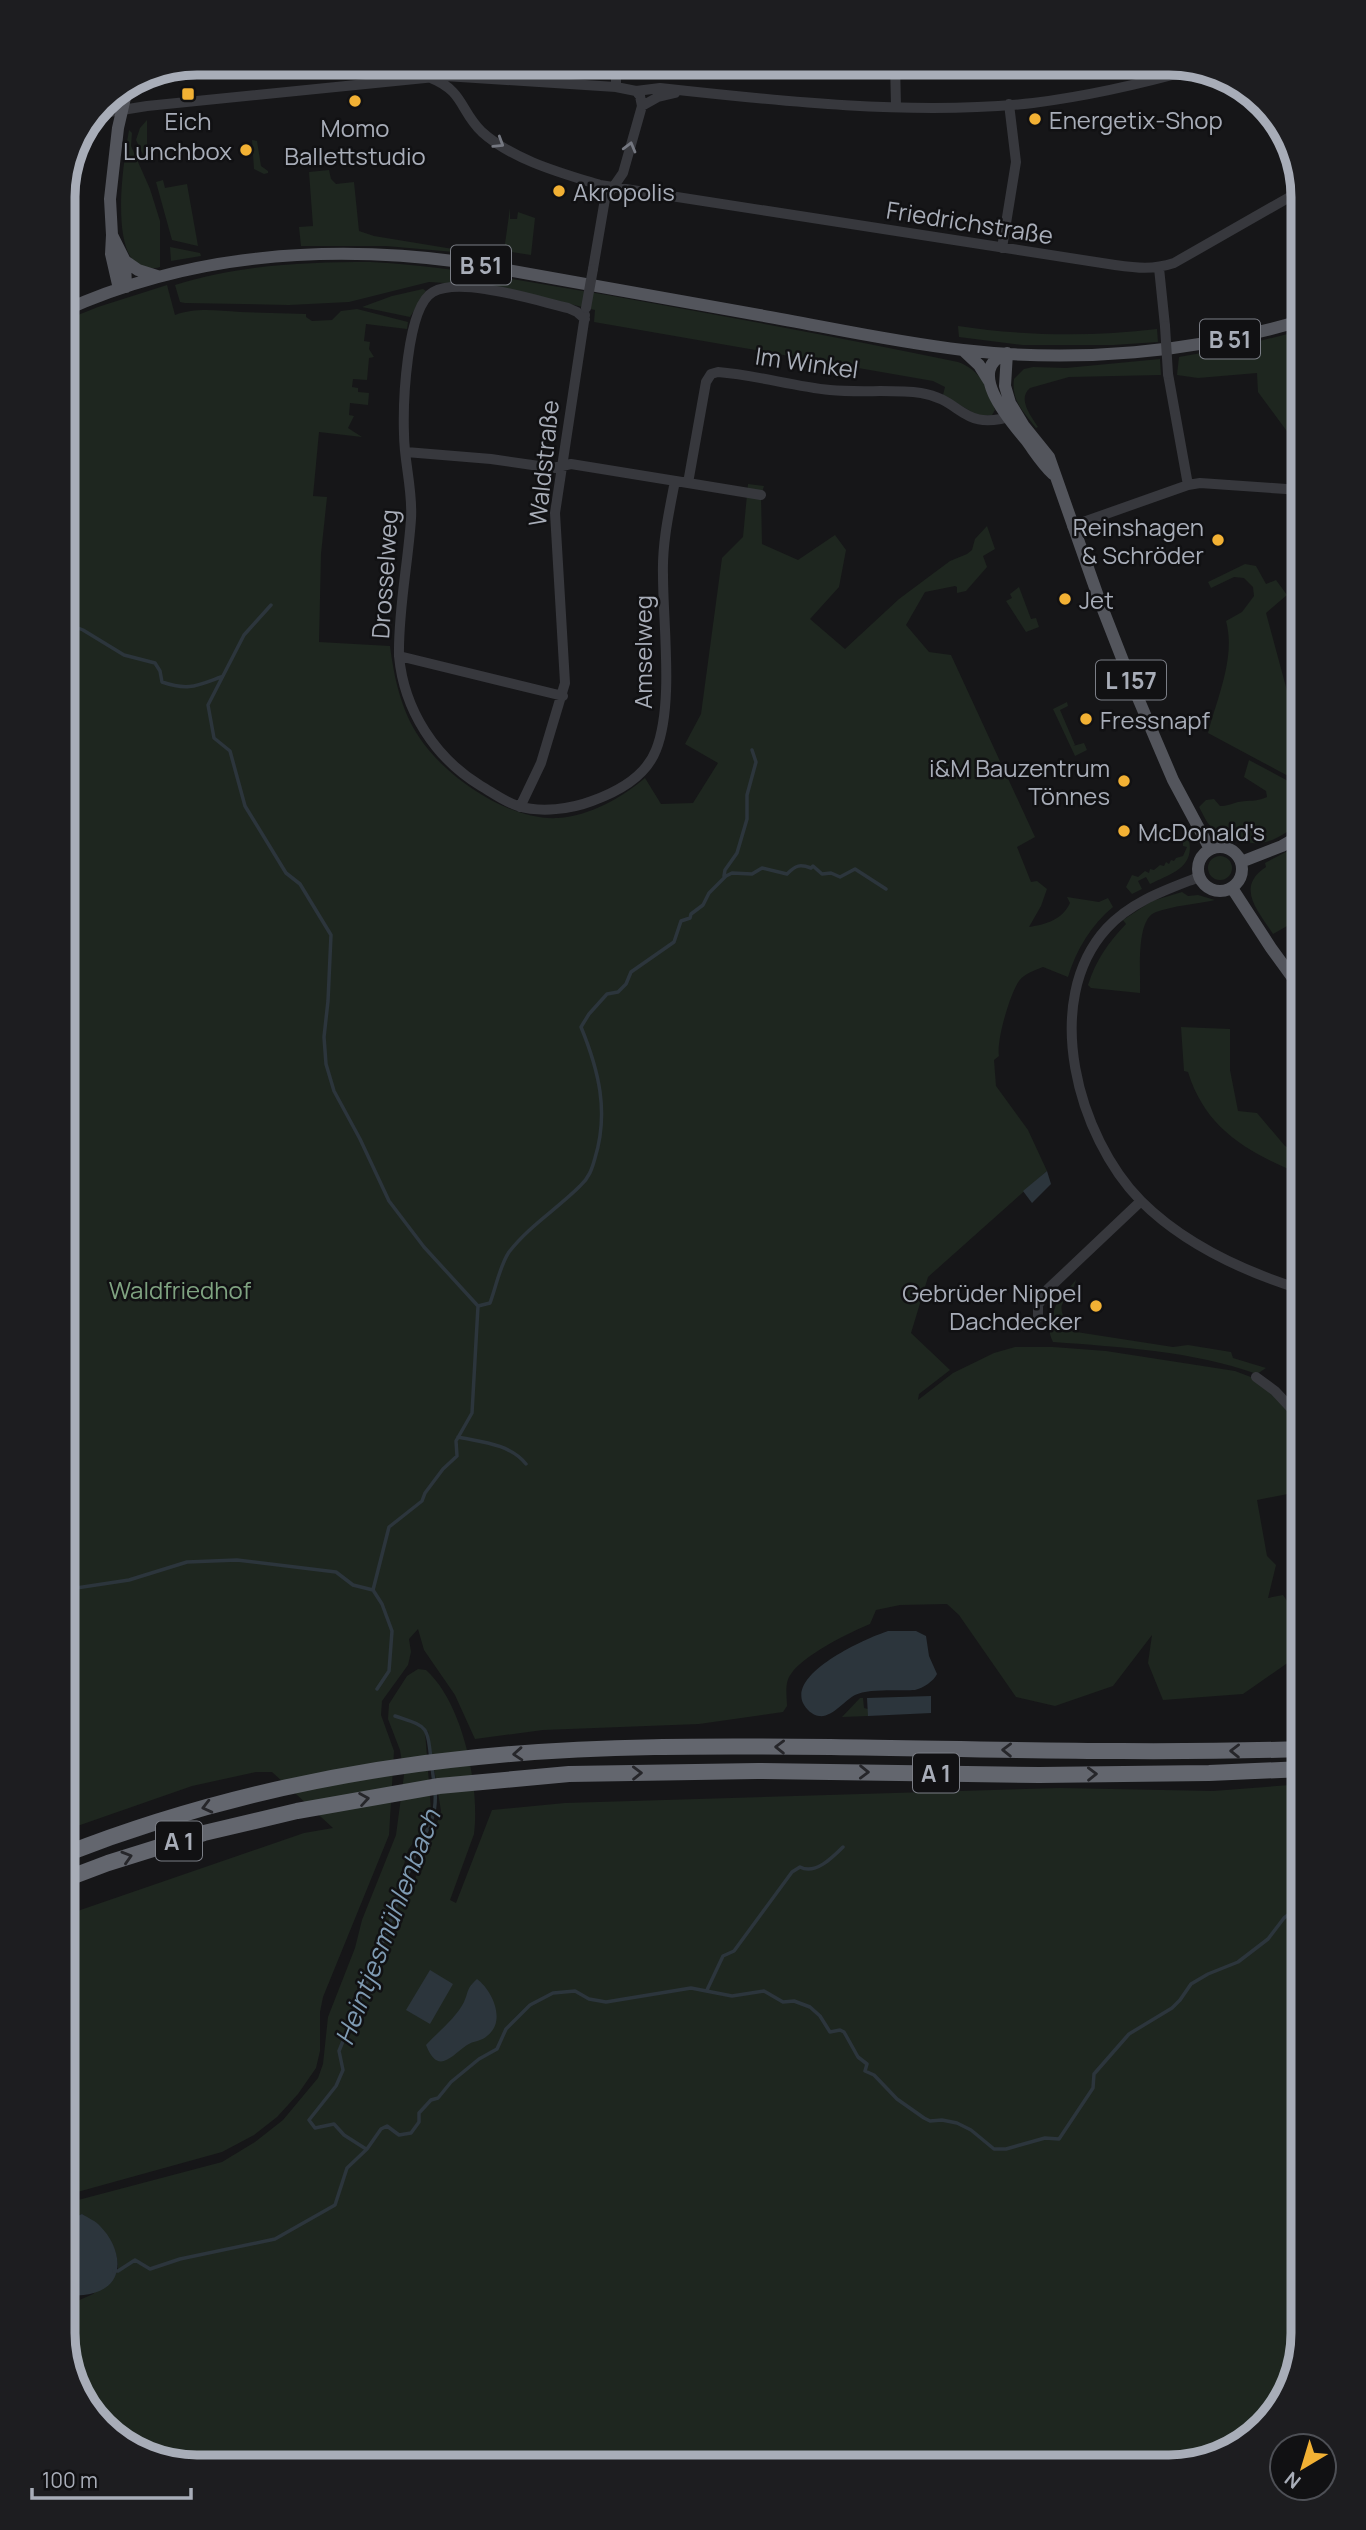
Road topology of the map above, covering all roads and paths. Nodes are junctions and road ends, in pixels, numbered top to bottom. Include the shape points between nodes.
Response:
1 (616, 75) edge
2 (463, 76) junction
3 (895, 76) edge
4 (1167, 76) edge
5 (429, 78) junction
6 (616, 87) junction
7 (636, 91) junction
8 (685, 91) junction
9 (455, 93) junction
10 (124, 100) edge
11 (1009, 104) junction
12 (642, 106) junction
13 (896, 106) junction
14 (121, 110) junction
15 (111, 112) edge
16 (614, 186) junction
17 (1291, 196) edge
18 (113, 235) junction
19 (1002, 248) junction
20 (125, 261) junction
21 (1159, 268) junction
22 (161, 276) junction
23 (122, 288) junction
24 (76, 306) edge
25 (586, 314) junction
26 (1291, 323) edge
27 (961, 349) junction
28 (1007, 354) junction
29 (991, 385) junction
30 (1011, 416) junction
31 (406, 452) junction
32 (560, 466) junction
33 (675, 481) junction
34 (688, 483) junction
35 (1188, 485) junction
36 (1291, 490) edge
37 (761, 495) dead end
38 (1072, 526) junction
39 (399, 656) junction
40 (563, 696) junction
41 (520, 807) junction
42 (1291, 840) edge
43 (1210, 849) junction
44 (1241, 862) junction
45 (1199, 877) junction
46 (1232, 888) junction
47 (1291, 976) edge
48 (1141, 1201) junction
49 (1291, 1285) edge
50 (1038, 1318) dead end
51 (1256, 1377) dead end
52 (1291, 1408) edge
53 (1291, 1749) edge
54 (1291, 1770) edge
55 (75, 1850) edge
56 (75, 1875) edge

1 - 6 street
2 - 5 street
2 - 6 street
2 - 9 street
3 - 13 street
4 - 11 street via 1110,91
5 - 9 street
5 - 14 street
6 - 7 street
7 - 8 street
7 - 12 street
8 - 12 street
8 - 13 street
9 -> 16 street, Friedrichstraße via 478,128 496,143 570,176
10 - 14 main road
11 - 13 street
11 - 19 street via 1016,162
16 -> 12 street, Waldstraße via 623,173
14 - 15 street
14 - 18 main road via 111,189
16 - 19 street, Friedrichstraße
16 - 25 street, Waldstraße, bridge via 606,199
17 - 21 street, Friedrichstraße
18 - 20 main road
18 - 23 main road via 111,254
19 - 21 street, Friedrichstraße
20 - 22 main road via 138,271
20 - 23 main road
21 - 35 street, bridge via 1168,374
22 - 23 main road, B 51
22 - 27 main road, B 51 via 291,255 425,257
23 - 24 main road, B 51
25 - 31 street, Drosselweg via 499,291 443,288 428,295 410,343 403,436
25 - 32 street, Waldstraße
26 - 28 main road, B 51 via 1156,350
27 - 28 main road, B 51
27 - 29 main road via 979,365
28 - 29 main road via 993,365
28 - 30 main road, L 157 via 1006,394
29 - 30 main road, L 157 via 997,402
30 - 34 street, Im Winkel via 975,420 940,398 919,393 823,389 718,372 706,382
30 - 38 main road, L 157 via 1053,474
31 - 32 street
31 - 39 street, Drosselweg via 411,516
32 - 33 street
32 - 40 street, Waldstraße via 555,513 566,676
33 - 34 street
33 - 41 street, Amselweg via 663,548 666,690 657,750 646,768 604,797 553,809
34 - 37 street
35 - 36 street
35 - 38 street
38 - 43 main road, L 157 via 1163,757
39 - 40 street, Drosselweg
39 - 41 street, Amselweg via 400,674 425,734 472,780
40 - 41 street via 541,763
42 - 44 main road
43 - 44 main road via 1231,849
43 - 45 main road via 1199,860
44 - 46 main road via 1241,876
45 - 46 main road via 1210,889
45 - 48 street via 1120,915 1087,957 1075,996 1073,1050 1083,1104 1100,1145
46 - 47 main road
48 - 49 street via 1221,1258
48 - 50 street via 1048,1289 1038,1305
51 - 52 street
53 -> 55 highway, A 1 via 1127,1752 757,1746 586,1749 478,1757 274,1791 189,1812
56 -> 54 highway, A 1 via 204,1833 297,1811 439,1787 569,1774

